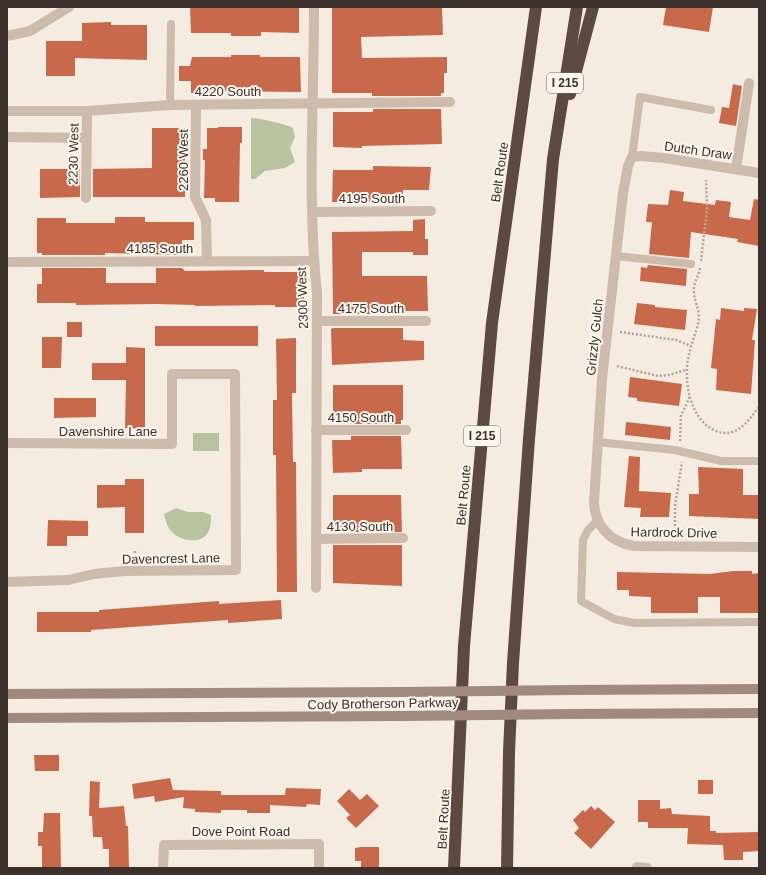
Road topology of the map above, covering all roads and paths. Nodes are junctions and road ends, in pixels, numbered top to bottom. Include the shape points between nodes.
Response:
1 (69, 7) edge
2 (314, 7) edge
3 (536, 7) edge
4 (577, 7) edge
5 (593, 7) edge
6 (171, 24) dead end
7 (7, 36) edge
8 (749, 83) dead end
9 (450, 102) dead end
10 (196, 104) junction
11 (314, 104) junction
12 (170, 105) junction
13 (711, 110) dead end
14 (7, 111) edge
15 (87, 111) junction
16 (7, 137) edge
17 (86, 138) junction
18 (632, 157) junction
19 (554, 159) junction
20 (736, 169) junction
21 (759, 173) edge
22 (706, 180) dead end
23 (86, 198) dead end
24 (430, 211) dead end
25 (313, 212) junction
26 (616, 256) junction
27 (207, 261) junction
28 (313, 261) junction
29 (7, 262) edge
30 (691, 264) dead end
31 (316, 321) junction
32 (426, 321) dead end
33 (620, 332) dead end
34 (691, 346) junction
35 (617, 366) dead end
36 (686, 370) junction
37 (235, 374) joint
38 (690, 396) junction
39 (759, 407) edge
40 (316, 430) junction
41 (406, 430) dead end
42 (597, 442) junction
43 (7, 443) edge
44 (680, 444) dead end
45 (682, 458) dead end
46 (759, 461) edge
47 (597, 522) junction
48 (675, 534) dead end
49 (403, 538) dead end
50 (316, 539) junction
51 (759, 547) edge
52 (7, 582) edge
53 (316, 588) dead end
54 (759, 622) edge
55 (759, 689) edge
56 (7, 694) edge
57 (759, 713) edge
58 (7, 718) edge
59 (163, 868) edge
60 (319, 868) edge
61 (454, 868) edge
62 (507, 868) edge

1 - 7 street via 30,31
2 - 11 street, 2300 West
3 - 61 highway, Belt Route / I 215 via 492,324 464,646
4 - 19 highway, I 215
5 - 19 highway
6 - 12 lane
8 - 20 street
9 - 11 street, 4220 South
10 - 11 street, 4220 South
10 - 12 street, 4220 South
10 - 27 street, 2260 West via 196,197 206,220
11 - 25 street, 2300 West
12 - 15 street, 4220 South
13 - 18 lane via 640,96
14 - 15 street, 4220 South
15 - 17 street, 2230 West
16 - 17 street
17 - 23 street, 2230 West
18 - 20 street, Dutch Draw via 664,158
18 - 26 street, Grizzly Gulch via 623,193
19 - 62 highway, I 215 via 516,619 509,752
20 - 21 street, Dutch Draw
22 - 34 path via 707,209 700,272 694,286 699,310 698,324
24 - 25 street, 4195 South
25 - 28 street, 2300 West
26 - 30 lane
26 - 42 street, Grizzly Gulch
27 - 28 street, 4185 South
27 - 29 street, 4185 South
28 - 31 street, 2300 West via 317,294
31 - 32 street, 4175 South
31 - 40 street, 2300 West
33 - 34 path via 676,340
34 - 36 path
35 - 36 path via 658,376
36 - 38 path
37 - 43 street, Davenshire Lane via 172,374 172,444
37 - 52 street, Davencrest Lane via 236,570 124,571 68,580
38 - 39 path via 695,411 703,421 715,431 724,433 734,432 744,426
38 - 44 path via 681,416
40 - 41 street, 4150 South
40 - 50 street, 2300 West
42 - 46 lane via 675,450 722,461
42 - 47 street, Grizzly Gulch via 594,502
45 - 48 path via 675,506
47 - 51 street, Hardrock Drive via 614,540 634,546
47 - 54 lane via 588,530 583,540 581,601 614,619 634,623
49 - 50 street, 4130 South
50 - 53 street, 2300 West
55 - 56 main road, Cody Brotherson Parkway, bridge
57 - 58 main road, Cody Brotherson Parkway, bridge
59 - 60 street, Dove Point Road via 164,845 319,844

